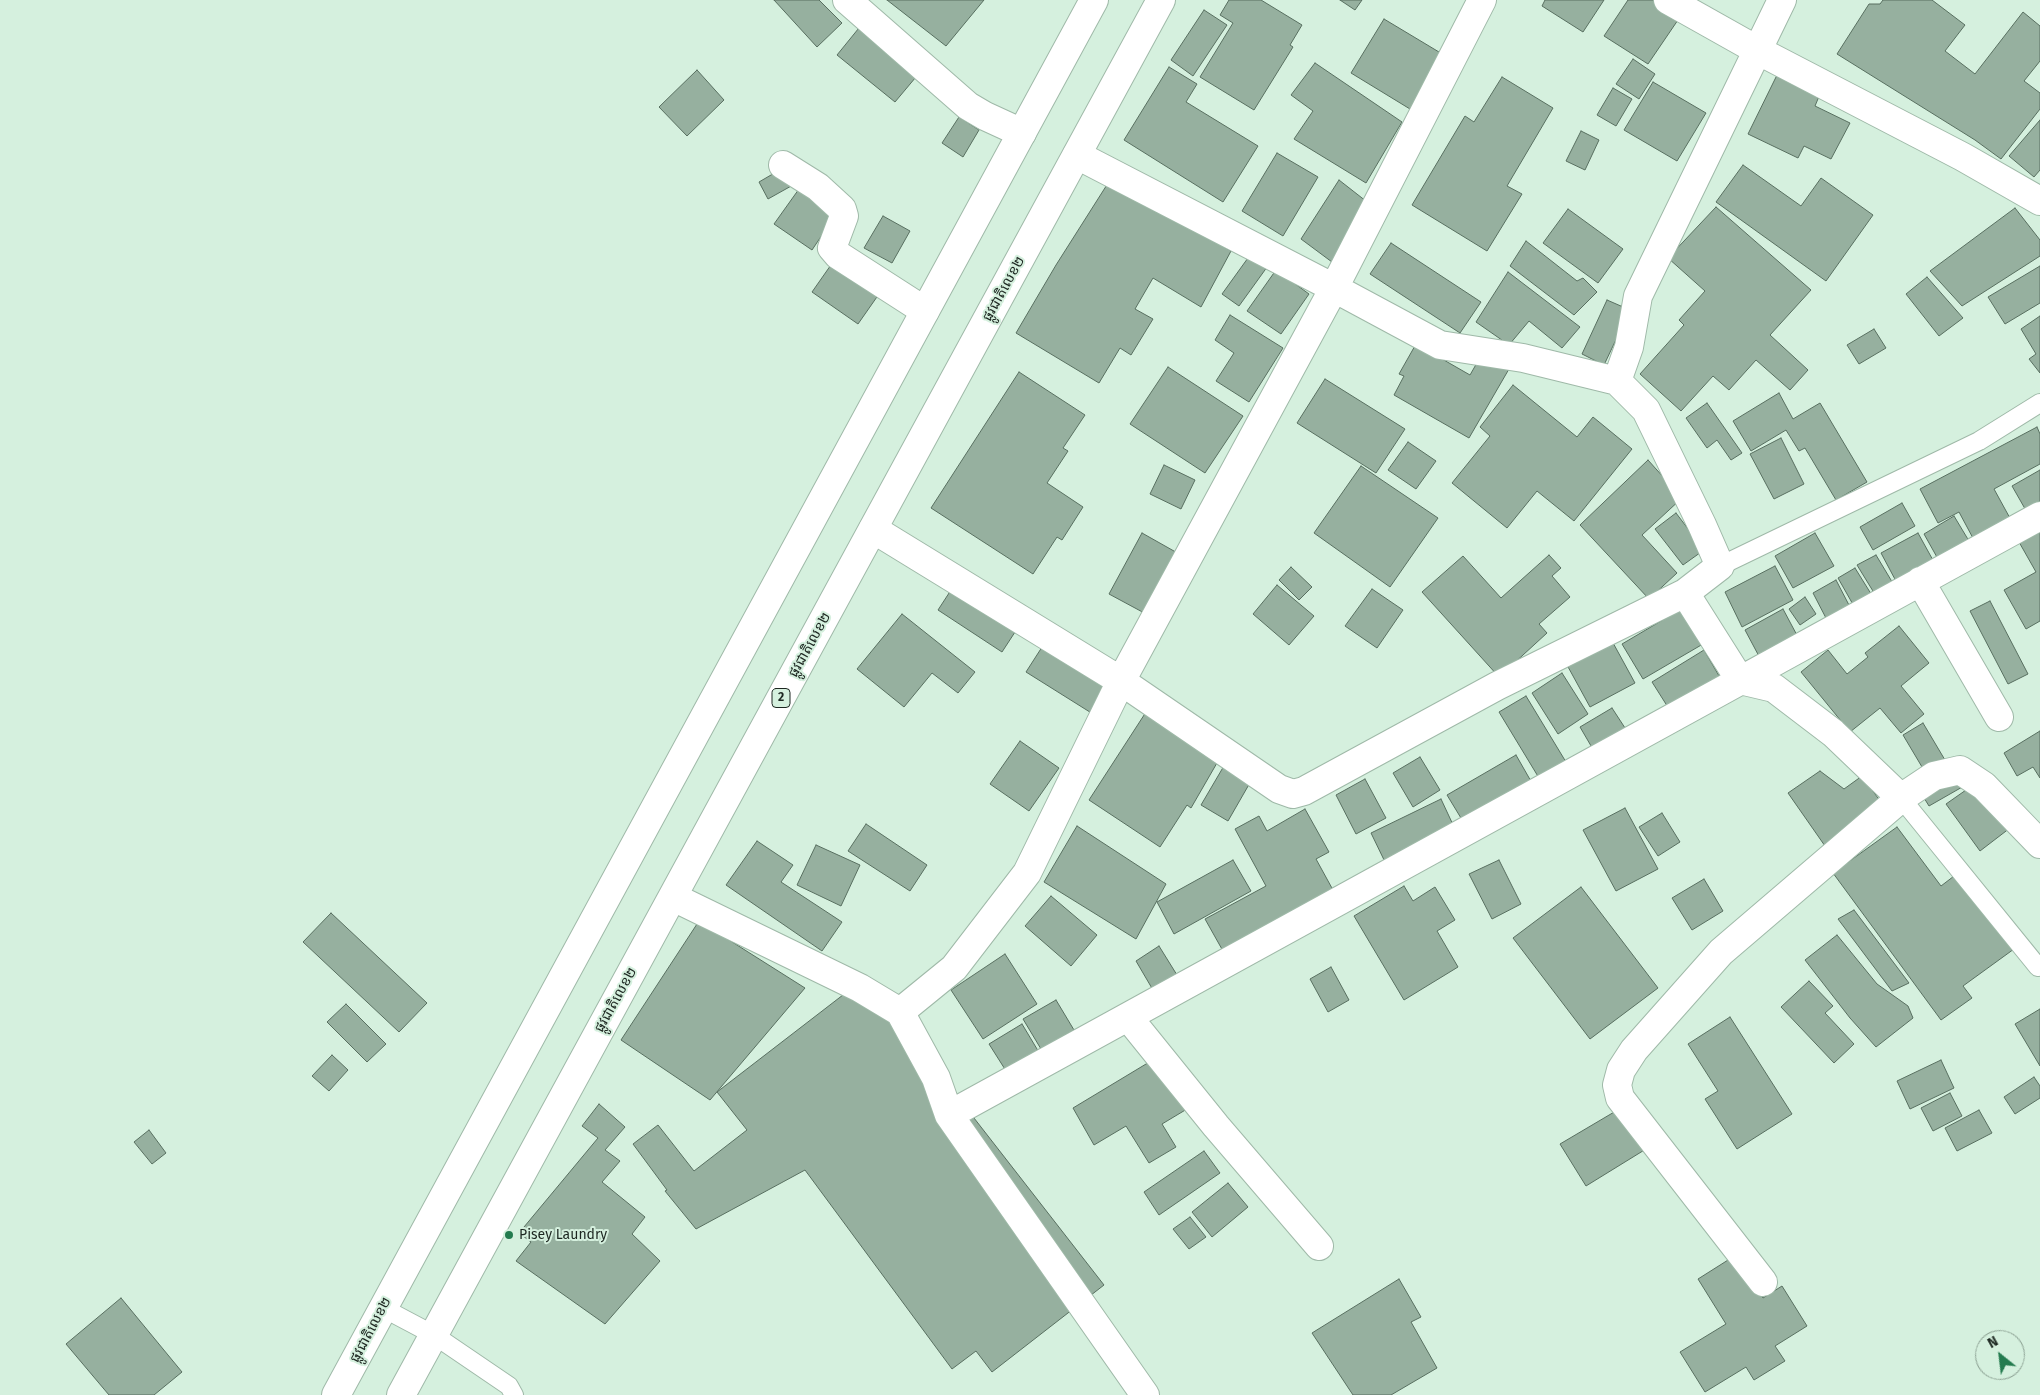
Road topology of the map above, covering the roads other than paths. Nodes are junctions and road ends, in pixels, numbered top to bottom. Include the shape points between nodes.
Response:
1 (847, 0) edge
2 (1094, 0) edge
3 (1162, 0) edge
4 (1482, 0) edge
5 (1668, 0) edge
6 (1782, 0) edge
7 (1757, 50) junction
8 (1022, 133) junction
9 (1078, 154) junction
10 (783, 165) dead end
11 (2040, 201) edge
12 (1334, 288) junction
13 (925, 311) junction
14 (1616, 381) junction
15 (2040, 403) edge
16 (2040, 516) edge
17 (873, 529) junction
18 (1720, 566) junction
19 (1920, 581) junction
20 (1685, 593) junction
21 (1740, 680) junction
22 (1121, 681) junction
23 (2000, 717) dead end
24 (1901, 798) junction
25 (2040, 844) edge
26 (673, 897) junction
27 (2038, 967) dead end
28 (900, 1012) junction
29 (1128, 1017) junction
30 (949, 1114) junction
31 (1319, 1246) dead end
32 (1763, 1282) dead end
33 (383, 1308) junction
34 (434, 1335) junction
35 (336, 1395) edge
36 (401, 1395) edge
37 (514, 1395) edge
38 (1145, 1395) edge

1 - 8 main road via 968,106
2 - 8 main road, ផ្លូវជាតិលេខ២
3 - 9 main road, ផ្លូវជាតិលេខ២ / 2
4 - 12 main road
5 - 7 main road
6 - 7 main road
7 - 11 main road via 1963,157
7 - 14 main road via 1638,296 1629,347
8 - 13 main road, ផ្លូវជាតិលេខ២
9 - 12 main road
9 - 17 main road, ផ្លូវជាតិលេខ២ / 2
10 - 13 main road via 818,187 842,209 844,216 832,248 838,255
12 - 14 main road via 1440,345 1523,358
12 - 22 main road
13 - 33 main road, ផ្លូវជាតិលេខ២
14 - 18 main road via 1646,410
15 - 18 lane via 1979,441
16 - 19 main road
17 - 22 main road
17 - 26 main road, ផ្លូវជាតិលេខ២ / 2
18 - 20 main road
19 - 21 main road
19 - 23 main road
20 - 21 main road
20 - 22 main road via 1497,686 1304,791 1292,794 1279,789
21 - 24 main road via 1774,688 1832,733
21 - 29 main road
22 - 28 main road via 1027,873 954,968
24 - 25 main road via 1934,776 1960,770 1984,786
24 - 27 lane
24 - 32 main road via 1721,952 1634,1050 1621,1070 1617,1085 1620,1098
26 - 28 main road via 860,988
26 - 34 main road, ផ្លូវជាតិលេខ២ / 2
28 - 30 main road via 936,1078
29 - 30 main road
29 - 31 main road
30 - 38 main road
33 - 34 lane
33 - 35 main road, ផ្លូវជាតិលេខ២
34 - 36 main road, ផ្លូវជាតិលេខ២ / 2
34 - 37 lane via 509,1386

